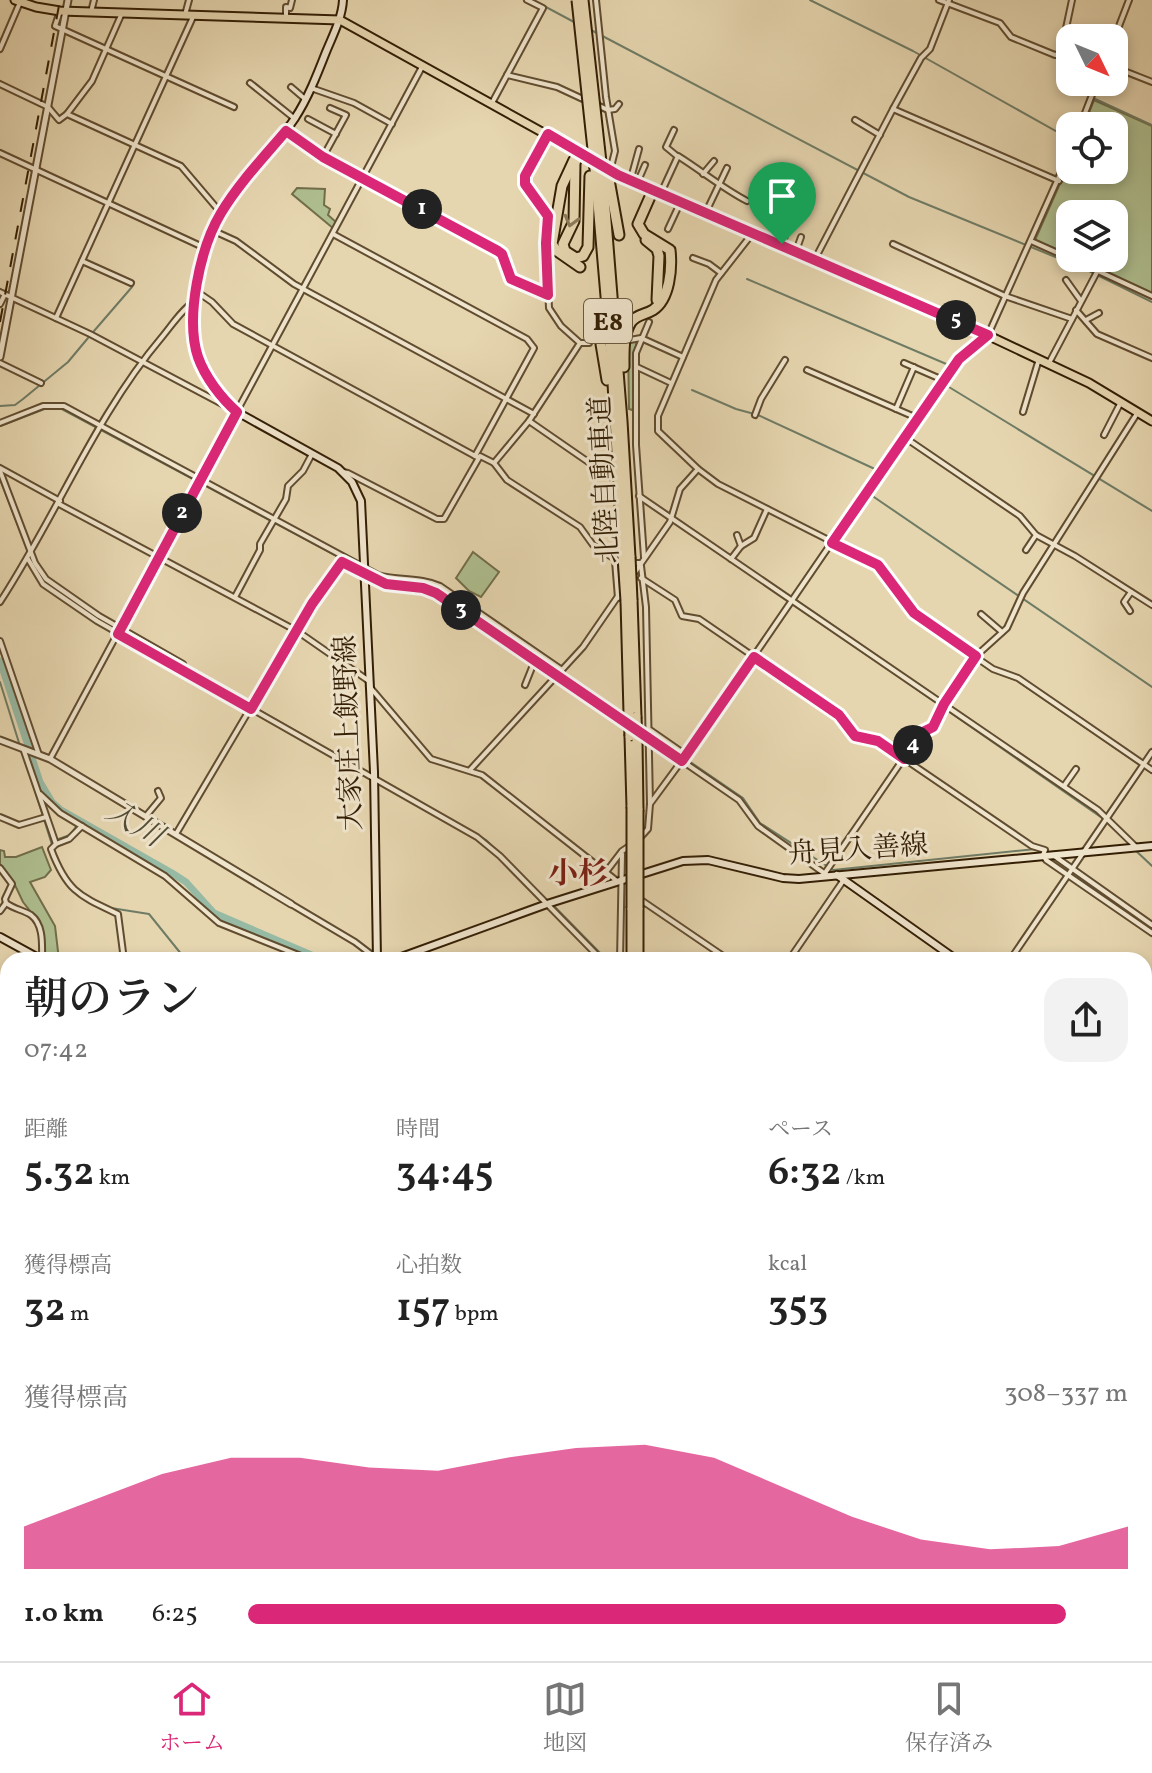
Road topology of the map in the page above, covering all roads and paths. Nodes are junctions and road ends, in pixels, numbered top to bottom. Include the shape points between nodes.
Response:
1 (68, 0) edge
2 (94, 0) edge
3 (189, 0) edge
4 (292, 0) edge
5 (343, 0) edge
6 (527, 0) edge
7 (577, 0) edge
8 (583, 0) edge
9 (596, 0) edge
10 (939, 0) edge
11 (1072, 0) edge
12 (1129, 0) edge
13 (19, 1) edge
14 (948, 2) edge
15 (63, 11) junction
16 (91, 12) junction
17 (122, 13) junction
18 (194, 14) junction
19 (185, 15) junction
20 (286, 17) junction
21 (340, 20) junction
22 (1067, 24) edge
23 (1120, 24) edge
24 (62, 29) junction
25 (0, 49) edge
26 (106, 49) junction
27 (1056, 55) edge
28 (423, 65) junction
29 (1128, 73) edge
30 (507, 75) junction
31 (166, 77) junction
32 (1152, 82) edge
33 (250, 83) dead end
34 (0, 84) edge
35 (291, 87) dead end
36 (311, 88) junction
37 (591, 92) junction
38 (305, 99) junction
39 (492, 103) junction
40 (619, 104) dead end
41 (48, 107) junction
42 (234, 107) dead end
43 (330, 108) dead end
44 (893, 109) junction
45 (608, 110) junction
46 (67, 114) junction
47 (295, 119) junction
48 (308, 119) dead end
49 (855, 120) dead end
50 (392, 124) junction
51 (674, 130) dead end
52 (286, 131) junction
53 (336, 134) junction
54 (548, 134) junction
55 (880, 135) junction
56 (135, 145) junction
57 (639, 149) dead end
58 (0, 153) edge
59 (579, 153) junction
60 (678, 156) junction
61 (323, 157) junction
62 (714, 161) dead end
63 (645, 165) dead end
64 (727, 168) dead end
65 (37, 170) junction
66 (601, 170) junction
67 (703, 174) junction
68 (363, 179) junction
69 (1056, 180) edge
70 (634, 182) junction
71 (1058, 184) edge
72 (718, 186) junction
73 (657, 192) junction
74 (681, 201) junction
75 (747, 201) dead end
76 (109, 203) junction
77 (706, 212) junction
78 (221, 213) junction
79 (668, 229) dead end
80 (212, 230) junction
81 (787, 230) dead end
82 (754, 232) junction
83 (333, 234) junction
84 (619, 235) dead end
85 (801, 237) dead end
86 (1031, 241) junction
87 (782, 244) junction
88 (893, 244) dead end
89 (205, 248) junction
90 (796, 251) junction
91 (1056, 252) edge
92 (693, 258) dead end
93 (815, 259) junction
94 (82, 261) junction
95 (577, 268) dead end
96 (1097, 272) edge
97 (1102, 272) edge
98 (721, 273) junction
99 (1066, 280) dead end
100 (131, 283) dead end
101 (304, 289) junction
102 (196, 291) junction
103 (2, 293) edge
104 (548, 295) junction
105 (1005, 296) junction
106 (1152, 296) edge
107 (12, 298) junction
108 (195, 301) junction
109 (1081, 301) junction
110 (0, 304) edge
111 (644, 306) dead end
112 (1076, 310) junction
113 (1099, 313) dead end
114 (56, 318) junction
115 (1072, 319) junction
116 (1086, 320) junction
117 (649, 322) dead end
118 (988, 335) junction
119 (641, 338) junction
120 (630, 340) dead end
121 (580, 343) junction
122 (589, 343) dead end
123 (601, 344) dead end
124 (272, 346) junction
125 (683, 357) junction
126 (1152, 358) edge
127 (1039, 359) junction
128 (0, 360) edge
129 (785, 360) dead end
130 (141, 361) junction
131 (904, 363) dead end
132 (1049, 364) junction
133 (636, 366) junction
134 (914, 367) junction
135 (807, 370) dead end
136 (943, 380) junction
137 (41, 383) dead end
138 (671, 383) junction
139 (507, 399) junction
140 (1121, 402) junction
141 (229, 405) junction
142 (896, 409) junction
143 (237, 412) junction
144 (1023, 412) dead end
145 (1138, 412) junction
146 (534, 414) junction
147 (755, 415) dead end
148 (917, 418) junction
149 (529, 421) junction
150 (1152, 421) edge
151 (0, 423) edge
152 (101, 425) junction
153 (1104, 435) dead end
154 (904, 437) junction
155 (312, 454) junction
156 (477, 457) junction
157 (625, 462) junction
158 (494, 463) junction
159 (698, 469) junction
160 (0, 470) edge
161 (343, 472) junction
162 (615, 476) junction
163 (201, 479) junction
164 (639, 496) junction
165 (60, 502) junction
166 (767, 509) junction
167 (672, 518) junction
168 (275, 519) junction
169 (737, 535) dead end
170 (1036, 535) junction
171 (832, 543) junction
172 (1055, 545) junction
173 (741, 546) junction
174 (1026, 550) dead end
175 (33, 551) junction
176 (159, 557) junction
177 (623, 558) junction
178 (28, 559) junction
179 (344, 559) junction
180 (731, 559) junction
181 (642, 561) junction
182 (365, 571) junction
183 (641, 578) junction
184 (1131, 592) junction
185 (235, 597) junction
186 (625, 600) junction
187 (793, 600) junction
188 (0, 602) edge
189 (1152, 605) edge
190 (1130, 611) dead end
191 (981, 614) dead end
192 (120, 631) junction
193 (297, 631) junction
194 (1002, 632) junction
195 (0, 641) edge
196 (976, 656) junction
197 (754, 657) junction
198 (535, 660) junction
199 (183, 664) dead end
200 (560, 673) junction
201 (369, 684) junction
202 (525, 685) dead end
203 (944, 704) junction
204 (251, 709) junction
205 (650, 730) junction
206 (650, 738) junction
207 (0, 740) edge
208 (25, 752) junction
209 (1152, 752) edge
210 (38, 755) junction
211 (686, 755) junction
212 (50, 759) junction
213 (904, 759) junction
214 (682, 761) junction
215 (1143, 764) junction
216 (1076, 769) dead end
217 (470, 770) junction
218 (1152, 770) edge
219 (374, 776) junction
220 (1064, 786) junction
221 (158, 791) dead end
222 (40, 794) junction
223 (650, 804) junction
224 (146, 816) junction
225 (0, 817) edge
226 (46, 817) junction
227 (1107, 818) junction
228 (82, 826) junction
229 (176, 834) junction
230 (56, 844) junction
231 (1152, 846) edge
232 (1136, 847) junction
233 (622, 851) junction
234 (1081, 852) junction
235 (1053, 854) junction
236 (1043, 855) junction
237 (0, 868) edge
238 (606, 872) junction
239 (1068, 872) junction
240 (826, 874) junction
241 (837, 875) junction
242 (619, 881) junction
243 (843, 881) junction
244 (620, 897) junction
245 (6, 903) junction
246 (291, 904) joint
247 (547, 904) junction
248 (635, 908) junction
249 (0, 911) edge
250 (1152, 925) edge
251 (1152, 933) edge
252 (0, 937) edge
253 (27, 952) edge
254 (42, 952) edge
255 (123, 952) edge
256 (291, 952) edge
257 (367, 952) edge
258 (377, 952) edge
259 (415, 952) edge
260 (594, 952) edge
261 (620, 952) edge
262 (632, 952) edge
263 (638, 952) edge
264 (717, 952) edge
265 (794, 952) edge
266 (945, 952) edge
267 (1015, 952) edge

1 - 15 street
2 - 16 street
3 - 19 street
4 - 20 street
5 - 21 main road
6 - 30 street via 543,8
7 - 37 highway, 北陸自動車道 / E8, bridge
8 - 37 highway, 北陸自動車道 / E8, bridge
9 - 45 street
10 - 14 street
11 - 22 street
12 - 23 street
13 - 15 main road
13 - 25 street
14 - 27 street
14 - 44 street via 930,49
15 - 16 main road
15 - 24 street
16 - 17 main road
17 - 19 main road
17 - 26 street
18 - 19 main road
18 - 20 main road
18 - 31 street
20 - 21 main road
21 - 28 main road
21 - 36 main road
24 - 26 street
24 - 41 street
26 - 31 street
26 - 46 street via 92,81
28 - 39 main road
28 - 50 street
29 - 32 street
30 - 39 street
30 - 45 street via 557,87
31 - 42 street
31 - 56 street
33 - 47 street
34 - 41 street
35 - 38 street
36 - 38 main road
36 - 50 street
37 - 66 highway, 北陸自動車道 / E8, bridge
38 - 47 main road
39 - 54 main road
40 - 45 street
41 - 46 street via 59,120
41 - 65 street
43 - 53 street via 346,115
44 - 55 street
44 - 69 street
45 - 66 street via 615,151
46 - 56 street
47 - 52 main road
48 - 53 street
49 - 55 street
50 - 68 street
51 - 60 street via 666,147
52 - 61 street
52 - 78 main road
53 - 61 street
54 - 59 main road
54 - 104 street via 525,176 548,216
55 - 93 street
56 - 76 street
56 - 78 street via 181,166
57 - 70 street
58 - 65 street
59 - 66 main road
59 -> 66 highway via 574,221 563,244 576,258 585,253 589,240
59 - 95 highway via 562,186 552,238 554,247
60 - 67 street
60 - 73 street
61 - 68 street
62 - 67 street
63 - 70 street
64 - 72 street
65 - 76 street
65 - 107 street
66 - 70 main road
66 - 84 highway
66 - 157 highway, 北陸自動車道 / E8
66 - 162 highway, 北陸自動車道 / E8
67 - 72 street
68 - 83 street
68 - 104 street via 498,251 511,279
70 - 73 main road
71 - 86 street
72 - 75 street
72 - 77 street
73 - 74 main road
73 - 111 highway via 635,226 659,256 657,298
73 - 157 highway via 638,224 670,250 671,275 657,307 636,317 626,335
74 - 77 main road
74 - 79 street
76 - 89 street
76 - 94 street
77 - 82 main road
78 - 80 main road
80 - 89 main road
80 - 101 street
81 - 87 street
82 - 87 main road
82 - 98 street
83 - 101 street
83 - 139 street via 527,339 534,348
85 - 90 street
86 - 91 street
86 - 105 street
87 - 90 main road
88 - 105 street
89 - 102 main road
90 - 93 main road
92 - 98 street
93 - 118 main road
94 - 100 street
94 - 114 street
96 - 109 street
97 - 106 street
98 - 125 street
99 - 109 street
101 - 124 street
101 - 139 street
102 - 108 main road
102 - 124 street via 233,324
103 - 107 street
103 - 110 street
104 - 121 street via 551,314
105 - 115 street
105 - 118 street
107 - 114 street
107 - 128 street
108 - 130 street
108 - 141 main road via 197,353
109 - 112 street
112 - 115 street
112 - 116 street
113 - 116 street
114 - 130 street
115 - 132 street
116 - 126 street via 1097,334
117 - 119 street
118 - 127 main road
118 - 136 street
119 - 120 street
119 - 125 street
119 - 133 street
121 - 122 street
121 - 146 street
123 - 162 highway
124 - 143 street
124 - 156 street
125 - 138 street
127 - 132 main road
127 - 144 street
128 - 137 street
129 - 147 street
130 - 141 street
130 - 152 street
131 - 134 street
132 - 140 main road
133 - 138 street
133 - 164 street
134 - 136 street
134 - 142 street
135 - 142 street
136 - 148 street
138 - 159 street via 658,431
139 - 146 street
139 - 156 street
140 - 145 main road
140 - 153 street
141 - 143 main road
142 - 148 street
143 - 155 main road
143 - 163 street
145 - 150 main road
145 - 172 street
146 - 149 street
148 - 154 street
149 - 158 street
149 - 162 street
151 - 152 street via 53,404
152 - 163 street
152 - 165 street
154 - 170 street via 1020,516
154 - 171 street
155 - 161 main road
155 - 168 street via 288,486
156 - 158 street
156 - 161 street via 444,519
157 - 177 highway, 北陸自動車道 / E8
158 - 177 street via 507,480 580,527 589,541
159 - 166 street
159 - 167 street via 680,489
160 - 165 street
160 - 175 street
161 - 182 main road, 大家庄上飯野線 via 361,501
162 - 177 highway, 北陸自動車道 / E8
163 - 168 street
163 - 176 street
164 - 167 street
164 - 181 street
165 - 175 street
165 - 176 street
166 - 171 street
166 - 173 street via 754,538
167 - 180 street
167 - 181 street
168 - 179 street
168 - 185 street
169 - 173 street
170 - 172 street
170 - 174 street
171 - 187 street
171 - 196 street via 878,565 914,613
172 - 184 street
172 - 194 street
173 - 180 street
175 - 178 street
175 - 192 street via 46,579
176 - 185 street
176 - 192 street
177 - 181 street
177 - 186 highway, 北陸自動車道 / E8, bridge
177 - 186 street
178 - 188 street
178 - 192 street via 43,584
179 - 182 street
179 - 193 street
180 - 187 street
181 - 183 street
181 - 186 street
182 - 198 street via 386,584 436,593
182 - 200 street via 440,586
182 - 201 main road, 大家庄上飯野線
183 - 197 street via 675,600 682,616 699,619
183 - 205 street
184 - 189 street
184 - 190 street via 1124,602
185 - 193 street
186 - 200 street
186 - 248 highway, 北陸自動車道 / E8, bridge via 633,715
187 - 197 street
187 - 203 street
191 - 194 street
192 - 199 street
192 - 204 street
192 - 212 street
193 - 201 street
193 - 204 street
194 - 196 street
195 - 210 street
196 - 203 street
196 - 215 street via 1018,678
197 - 211 street
197 - 213 street via 839,715 855,736 878,741
198 - 200 street
198 - 202 street
200 - 206 street
200 - 217 street
201 - 217 street via 431,759
201 - 219 main road, 大家庄上飯野線
203 - 213 street via 933,727 921,733
203 - 220 street
204 - 219 street
204 - 229 street
205 - 206 street
205 - 211 street
206 - 214 street
206 - 223 street
207 - 208 street
208 - 210 street
208 - 222 street
209 - 215 street
210 - 212 street
211 - 214 street
212 - 224 street
213 - 236 street via 1045,850
213 - 240 street
214 - 223 street
214 - 240 street via 739,800 758,826
215 - 218 street
215 - 227 street
216 - 220 street
217 - 238 street
219 - 247 street via 490,846
219 - 258 main road, 大家庄上飯野線
220 - 227 street
221 - 224 street via 161,798
222 - 226 street
222 - 228 street
223 - 233 street via 648,829
224 - 229 street
225 - 226 street via 19,825
226 - 230 street
227 - 232 street
227 - 234 street
228 - 230 street
228 - 256 street via 165,876 219,923
229 - 246 street
230 - 255 street via 51,849 66,883 96,906 118,914
231 - 232 main road, 舟見入善線
232 - 234 main road, 舟見入善線
233 - 238 street
233 - 242 street
234 - 235 main road, 舟見入善線
234 - 239 street
235 - 236 main road, 舟見入善線
235 - 239 street
236 - 239 street
236 - 241 main road, 舟見入善線
237 - 245 street via 12,884
238 - 242 street
239 - 250 street
239 - 251 street
239 - 267 street
240 - 241 main road, 舟見入善線
240 - 242 main road, 舟見入善線 via 783,878 694,859
241 - 243 main road
242 - 244 street
242 - 247 main road, 舟見入善線
243 - 265 street
243 - 266 main road
244 - 261 street
244 - 264 street via 643,901
245 - 249 street
245 - 254 street via 32,916 41,931
246 - 257 street
247 - 259 main road, 舟見入善線
247 - 260 street
248 - 262 highway, 北陸自動車道 / E8
248 - 263 highway, 北陸自動車道 / E8
252 - 253 main road

